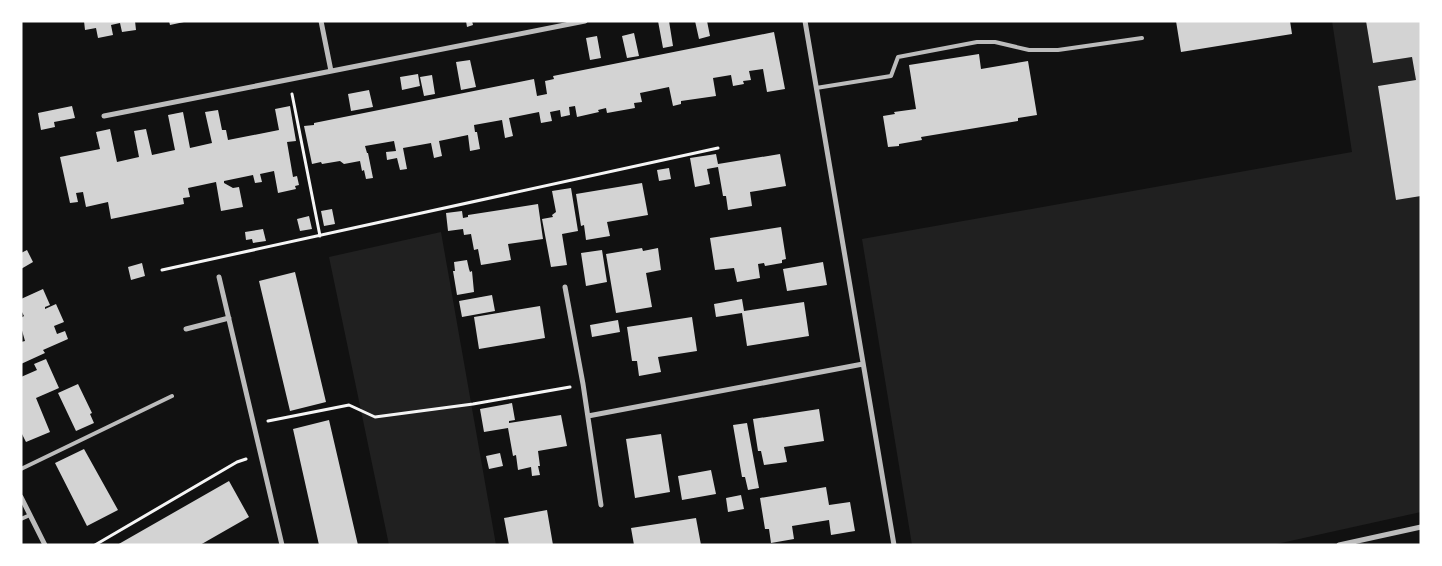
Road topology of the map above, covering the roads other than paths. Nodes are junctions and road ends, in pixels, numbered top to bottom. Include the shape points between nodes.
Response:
1 (321, 21) edge
2 (585, 21) edge
3 (805, 21) edge
4 (1142, 38) dead end
5 (331, 71) junction
6 (816, 88) junction
7 (104, 116) dead end
8 (220, 277) dead end
9 (565, 287) dead end
10 (229, 318) junction
11 (186, 328) dead end
12 (863, 364) junction
13 (172, 396) dead end
14 (588, 416) junction
15 (21, 469) edge
16 (21, 497) edge
17 (601, 505) dead end
18 (30, 515) junction
19 (21, 519) edge
20 (1421, 527) edge
21 (45, 545) edge
22 (282, 545) edge
23 (894, 545) edge
24 (1339, 545) edge

1 - 5 street
2 - 5 street
3 - 6 street
4 - 6 lane via 1058,50 1029,50 995,42 977,42 898,57 891,76
5 - 7 street
6 - 12 street
8 - 10 street
9 - 14 street
10 - 11 street
10 - 22 street
12 - 14 street
12 - 23 street
13 - 15 lane
14 - 17 street
16 - 18 street
18 - 19 lane
18 - 21 street
20 - 24 street

